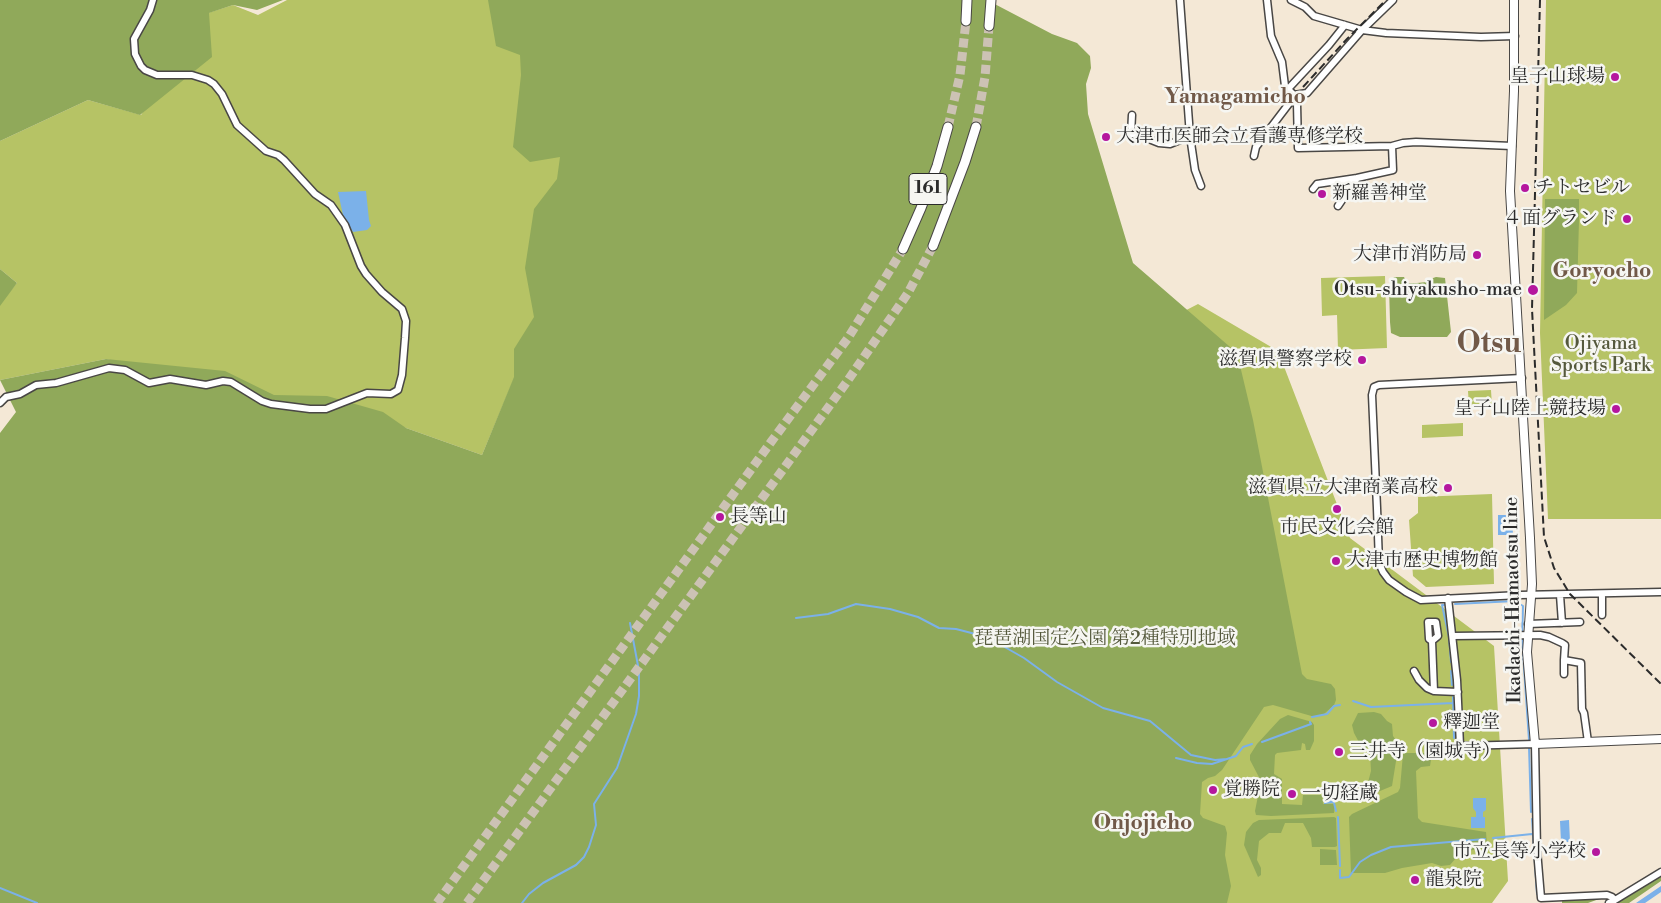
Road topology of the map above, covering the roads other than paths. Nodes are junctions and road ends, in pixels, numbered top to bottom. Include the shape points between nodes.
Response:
1 (153, 0) edge
2 (967, 0) edge
3 (991, 0) edge
4 (1180, 0) edge
5 (1267, 0) edge
6 (1291, 0) edge
7 (1393, 0) edge
8 (1514, 0) edge
9 (966, 21) tunnel mouth
10 (1345, 25) junction
11 (989, 26) tunnel mouth
12 (1362, 30) junction
13 (1515, 36) junction
14 (1288, 89) junction
15 (1294, 96) junction
16 (1132, 115) dead end
17 (948, 127) tunnel mouth
18 (976, 127) tunnel mouth
19 (1190, 136) junction
20 (1392, 146) junction
21 (1512, 146) junction
22 (1254, 156) dead end
23 (1357, 178) junction
24 (1200, 186) dead end
25 (1313, 188) dead end
26 (1338, 206) dead end
27 (933, 246) tunnel mouth
28 (903, 249) tunnel mouth
29 (1522, 378) junction
30 (0, 403) edge
31 (1661, 592) edge
32 (1602, 594) junction
33 (1531, 595) junction
34 (1560, 595) junction
35 (1448, 598) junction
36 (1602, 615) dead end
37 (1580, 622) dead end
38 (1562, 623) junction
39 (1528, 624) junction
40 (1524, 635) junction
41 (1453, 636) junction
42 (1432, 641) dead end
43 (1564, 660) junction
44 (1414, 671) dead end
45 (1564, 674) dead end
46 (1434, 692) junction
47 (1458, 692) junction
48 (1661, 739) edge
49 (1588, 742) junction
50 (1535, 744) junction
51 (1661, 872) edge
52 (1612, 901) edge

1 - 30 street via 134,39 135,54 141,66 157,75 192,75 214,84 237,125 266,151 284,160 315,194 332,205 345,225 366,274 400,306 404,313 404,352 398,390 391,394 367,393 326,409 310,409 262,401 231,382 206,385 170,379 149,383 125,370 108,368 56,383 36,385 6,397
2 - 9 highway
3 - 11 highway
4 - 19 street
5 - 14 street via 1271,36 1282,62
6 - 10 street via 1314,16
7 - 12 street
8 - 13 main road, Ikadachi-Hamaotsu line
10 - 12 street
10 - 14 street
12 - 13 street via 1389,34
12 - 15 street via 1307,93
13 - 21 main road, Ikadachi-Hamaotsu line
14 - 15 street
15 - 20 street via 1298,148
15 - 22 street via 1256,147
16 - 19 street via 1131,134 1170,144
17 - 28 highway, 161 via 937,166
18 - 27 highway, 161
19 - 24 street
20 - 21 street via 1416,142
20 - 23 street via 1393,170
21 - 29 main road, Ikadachi-Hamaotsu line via 1510,191
23 - 25 street via 1318,184
23 - 26 street
29 - 33 main road, Ikadachi-Hamaotsu line
29 - 35 street via 1379,385 1372,390 1379,563 1382,572 1421,600
31 - 32 street
32 - 34 street
32 - 36 street
33 - 34 street
33 - 35 street
33 - 39 main road, Ikadachi-Hamaotsu line
34 - 38 street
35 - 41 street
37 - 38 street
38 - 39 street
39 - 40 main road, Ikadachi-Hamaotsu line
40 - 41 street
40 - 43 street via 1545,636 1559,641 1565,645
40 - 50 main road, Ikadachi-Hamaotsu line
41 - 47 street
42 - 46 street
43 - 45 street
43 - 49 street via 1581,663 1582,709
44 - 46 street via 1419,680
46 - 47 street
47 - 50 street via 1460,746
48 - 49 main road
49 - 50 main road
50 - 52 street via 1541,898 1607,895 1612,897
51 - 52 street

